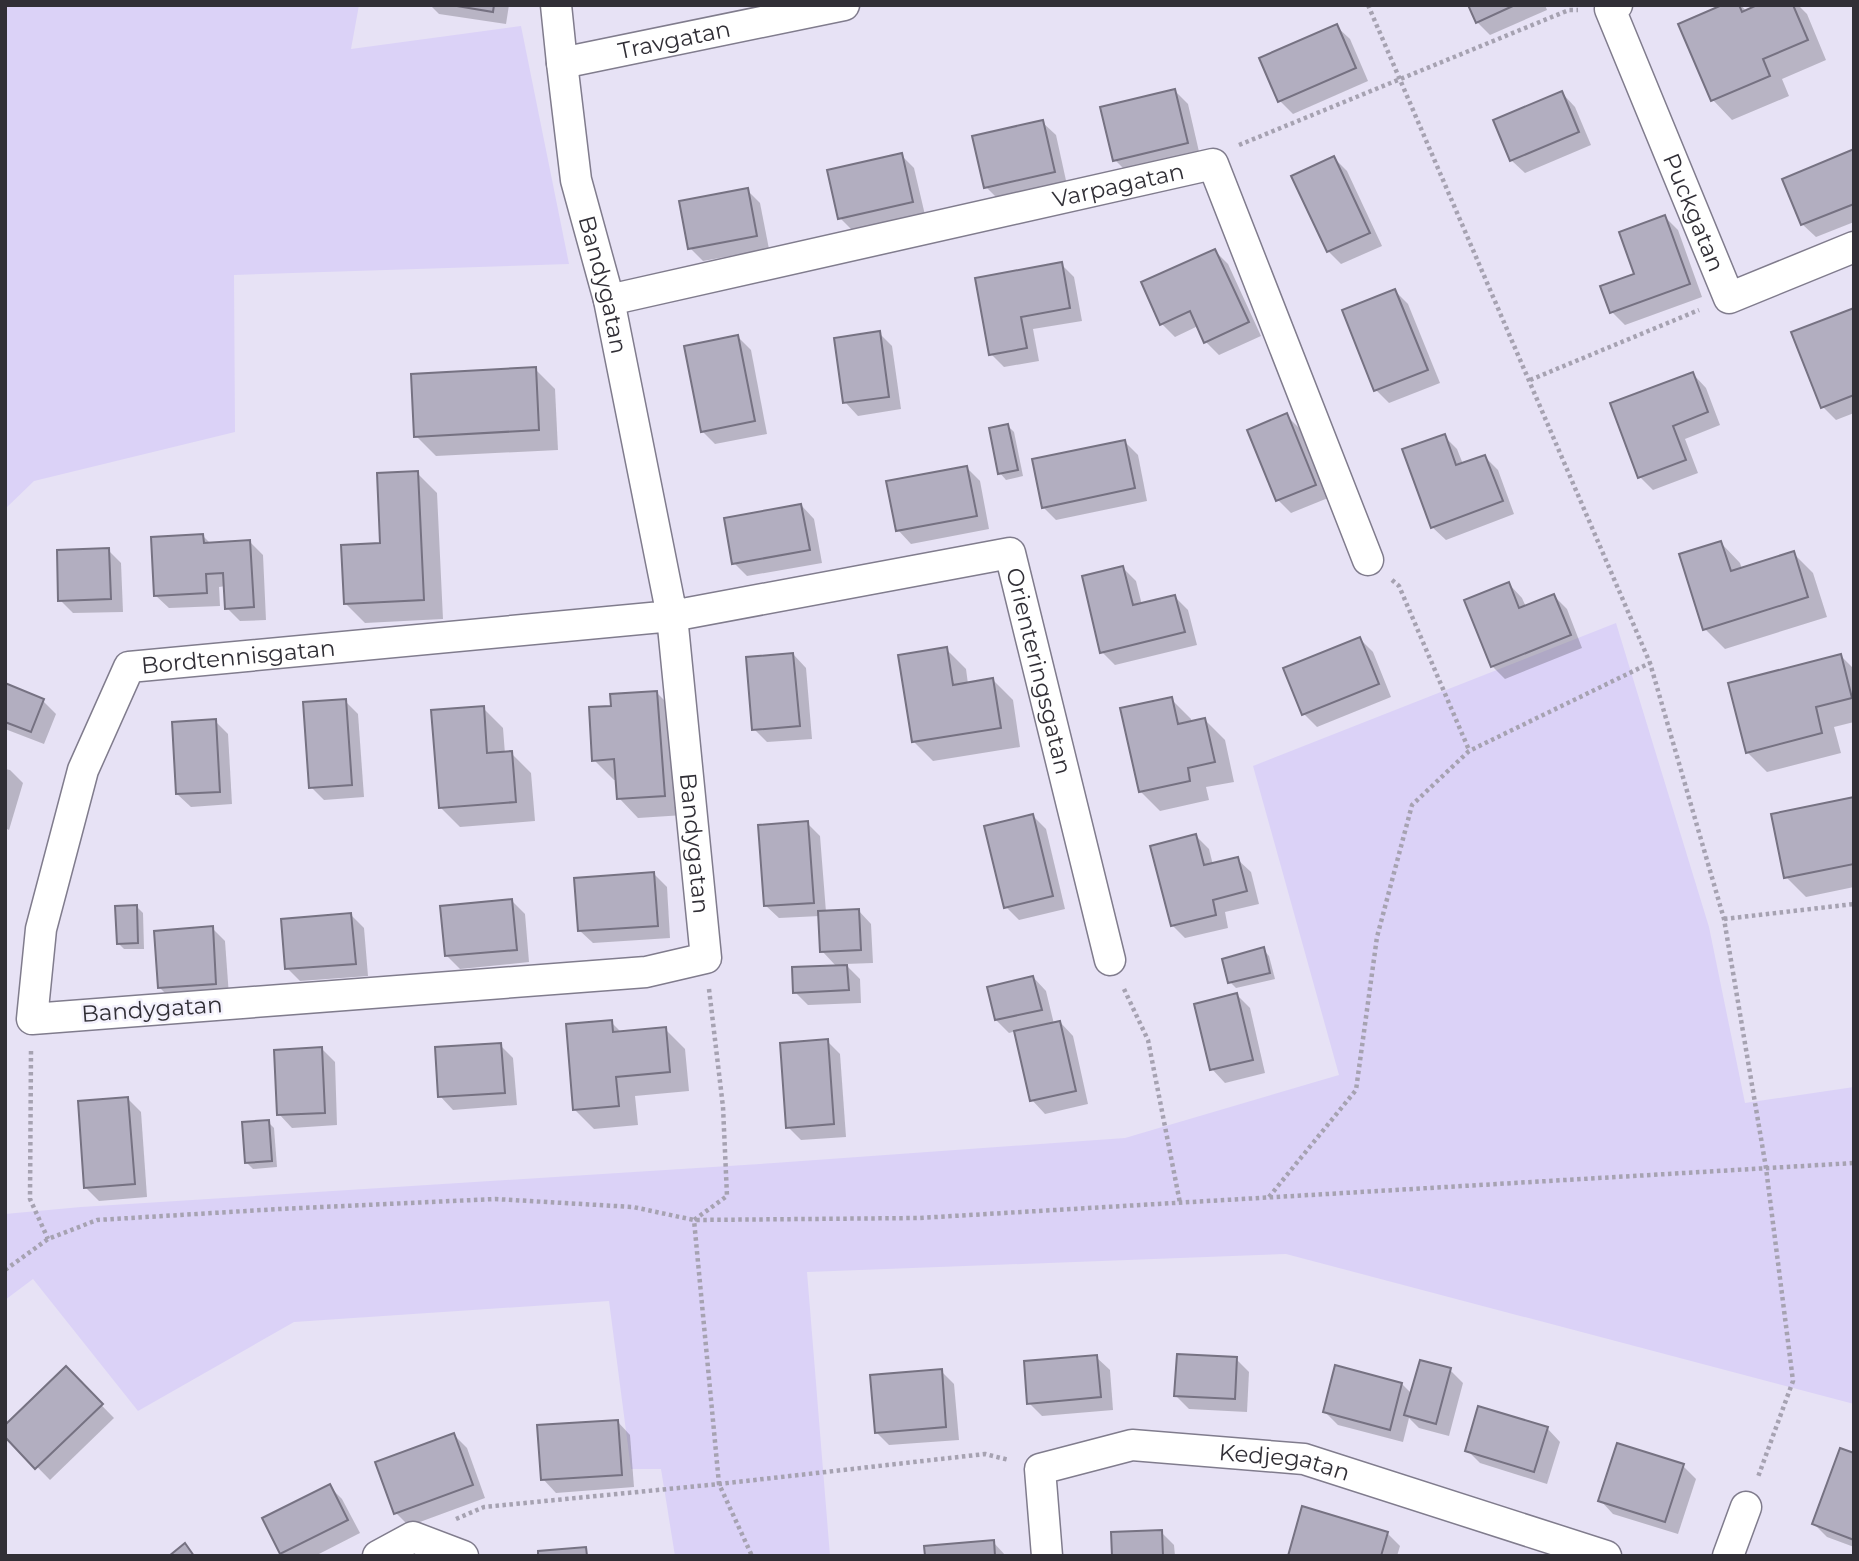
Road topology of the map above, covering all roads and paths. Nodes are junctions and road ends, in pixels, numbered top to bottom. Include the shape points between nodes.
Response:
1 (556, 5) edge
2 (844, 5) edge
3 (1368, 5) edge
4 (1614, 7) edge
5 (562, 63) junction
6 (1401, 80) junction
7 (1213, 164) junction
8 (1854, 247) edge
9 (1729, 298) junction
10 (609, 300) junction
11 (1530, 380) junction
12 (1368, 559) joint
13 (672, 616) junction
14 (1650, 663) junction
15 (1469, 751) junction
16 (1854, 904) edge
17 (1724, 919) junction
18 (706, 958) junction
19 (1110, 960) joint
20 (32, 1018) junction
21 (1854, 1163) edge
22 (1766, 1168) junction
23 (1269, 1198) junction
24 (1180, 1203) junction
25 (694, 1220) junction
26 (48, 1239) junction
27 (5, 1270) edge
28 (1040, 1469) junction
29 (719, 1484) junction
30 (1746, 1507) joint
31 (413, 1538) junction
32 (378, 1556) edge
33 (463, 1556) edge
34 (752, 1556) edge
35 (1048, 1556) edge
36 (1606, 1556) edge
37 (1728, 1556) edge

1 - 5 street
2 - 5 street, Travgatan
3 - 6 path
4 - 6 path via 1569,10
4 - 9 street, Puckgatan
5 - 10 street, Bandygatan via 576,180
6 - 7 path via 1232,147
6 - 11 path
7 - 10 street, Varpagatan
7 - 12 street, Varpagatan
8 - 9 street, Puckgatan
9 - 11 path
10 - 13 street, Bandygatan
11 - 14 path
12 - 15 path via 1399,586
13 - 18 street, Bandygatan
13 - 19 street, Orienteringsgatan via 1010,553
13 - 20 street, Bordtennisgatan via 129,667 83,770 41,929
14 - 15 path
14 - 17 path
15 - 23 path via 1412,805 1377,937 1356,1090
16 - 17 path
17 - 22 path
18 - 20 street, Bandygatan via 646,972
18 - 25 path via 723,1107 727,1196
19 - 24 path via 1148,1040
20 - 26 path via 30,1199
21 - 22 path
22 - 23 path
22 - 30 path via 1793,1381
23 - 24 path
24 - 25 path via 919,1218
25 - 26 path via 633,1206 495,1199 97,1220
25 - 29 path
26 - 27 path
28 - 29 path via 985,1454
28 - 35 street
28 - 36 street, Kedjegatan via 1132,1445 1304,1459
29 - 31 path via 484,1507
29 - 34 path
30 - 37 street
31 - 32 street
31 - 33 street

